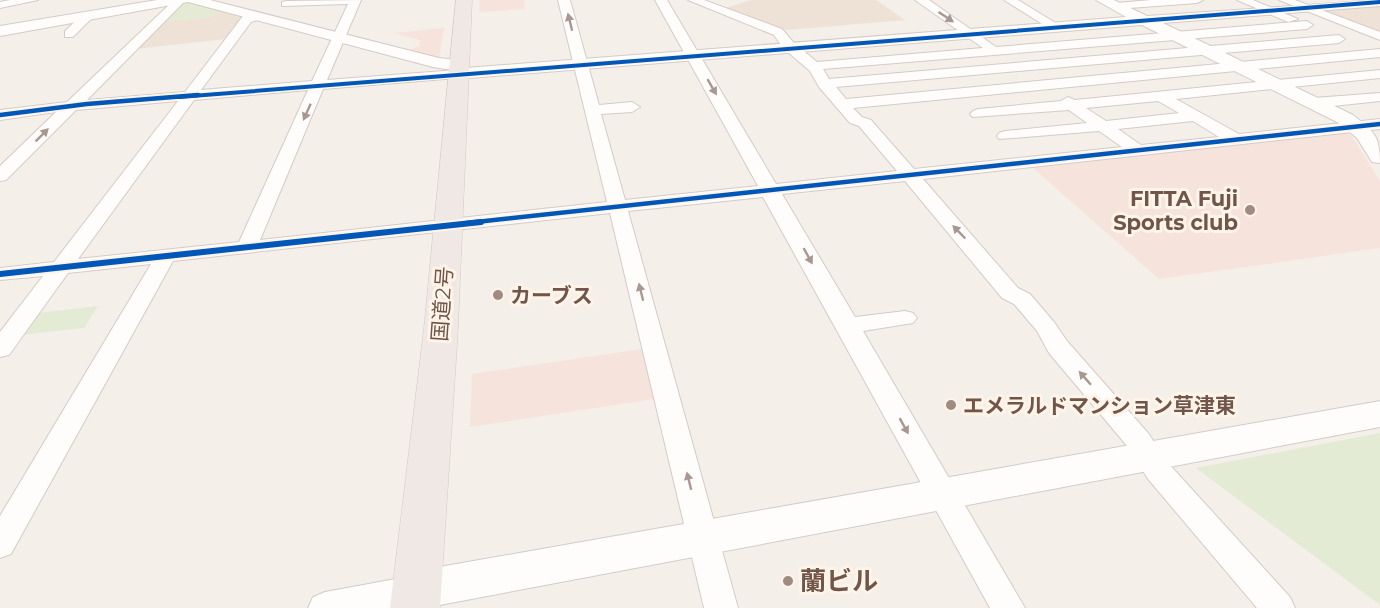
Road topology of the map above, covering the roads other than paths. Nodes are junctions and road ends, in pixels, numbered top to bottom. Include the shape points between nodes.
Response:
1 (32, 0) edge
2 (185, 0) edge
3 (355, 0) edge
4 (464, 0) edge
5 (564, 0) edge
6 (661, 0) edge
7 (694, 0) edge
8 (921, 0) edge
9 (1010, 0) edge
10 (1197, 0) edge
11 (1243, 0) edge
12 (1285, 0) edge
13 (1380, 2) edge
14 (1110, 3) edge
15 (286, 4) joint
16 (0, 5) edge
17 (1305, 8) junction
18 (1270, 10) junction
19 (239, 11) junction
20 (88, 16) junction
21 (257, 16) junction
22 (1144, 20) junction
23 (1307, 26) junction
24 (1051, 27) junction
25 (1, 32) edge
26 (970, 33) junction
27 (69, 34) dead end
28 (1177, 36) junction
29 (1380, 36) edge
30 (339, 37) junction
31 (1339, 39) junction
32 (890, 40) junction
33 (1074, 45) junction
34 (793, 48) junction
35 (1205, 50) junction
36 (996, 51) junction
37 (1379, 54) edge
38 (693, 56) junction
39 (912, 58) junction
40 (1099, 59) junction
41 (582, 64) junction
42 (1017, 66) junction
43 (1238, 66) junction
44 (458, 69) junction
45 (932, 74) junction
46 (1380, 74) edge
47 (819, 75) junction
48 (1128, 76) junction
49 (1042, 84) junction
50 (1277, 85) junction
51 (318, 86) junction
52 (953, 92) junction
53 (188, 95) junction
54 (1162, 96) junction
55 (1380, 97) edge
56 (1314, 103) junction
57 (843, 104) junction
58 (72, 105) junction
59 (1072, 105) junction
60 (632, 107) dead end
61 (594, 110) junction
62 (978, 114) junction
63 (0, 116) edge
64 (1197, 116) junction
65 (1380, 124) edge
66 (1102, 126) junction
67 (1357, 126) junction
68 (1005, 136) junction
69 (1235, 139) junction
70 (1136, 149) junction
71 (1380, 157) edge
72 (1034, 161) junction
73 (909, 175) junction
74 (0, 176) edge
75 (771, 191) junction
76 (620, 207) junction
77 (447, 226) junction
78 (247, 247) junction
79 (166, 256) junction
80 (61, 267) junction
81 (0, 274) edge
82 (905, 318) dead end
83 (848, 326) junction
84 (0, 349) edge
85 (1380, 414) edge
86 (1148, 456) junction
87 (943, 494) junction
88 (703, 538) junction
89 (0, 544) edge
90 (416, 599) edge
91 (325, 608) edge
92 (722, 608) edge
93 (1008, 608) edge
94 (1278, 608) edge

1 - 16 street
2 - 19 street
2 - 20 street
2 - 58 street
3 - 15 street
3 - 30 street
4 - 44 highway, 国道2号
41 -> 5 street
6 - 38 street
7 - 34 street via 778,32
8 -> 26 street
9 - 24 street
10 - 14 street
11 - 18 street
12 - 17 street
13 - 17 street
14 - 22 street
15 - 19 street
17 - 18 street
17 - 29 street
18 - 22 street
18 - 23 street
19 - 21 street
20 - 25 street
20 - 27 street
21 - 30 street
21 - 53 street via 247,20
22 - 24 street
22 - 28 street
23 - 28 street
23 - 31 street
24 - 26 street
24 - 33 street
26 - 32 street
26 - 36 street
28 - 33 street
28 - 35 street
30 - 44 street
30 - 51 street
31 - 35 street
31 - 37 street
32 - 34 street
32 - 39 street
33 - 36 street
33 - 40 street
34 - 38 street
34 - 47 street
35 - 40 street
35 - 43 street
36 - 39 street
36 - 42 street
37 - 43 street
38 - 41 street
38 -> 75 street
39 - 45 street
39 - 47 street
40 - 42 street
40 - 48 street
41 - 44 street
41 - 61 street
42 - 45 street
42 - 49 street
43 - 48 street
43 - 50 street
44 - 51 street
44 - 77 highway, 国道2号
45 - 47 street
45 - 52 street
46 - 50 street
47 - 57 street
48 - 49 street
48 - 54 street
49 - 52 street
49 - 59 street
50 - 54 street
50 - 56 street
51 - 53 street
51 -> 78 street
52 - 57 street
52 - 62 street
53 - 58 street
53 - 80 street
54 - 59 street
54 - 64 street
55 - 56 street
56 - 67 street
57 - 73 street
58 - 63 street
74 -> 58 street
59 - 62 street
59 - 66 street
60 - 61 street
61 - 76 street
62 - 68 street
64 - 66 street
64 - 69 street
65 - 67 street
66 - 68 street
66 - 70 street
67 - 69 street
67 - 71 street
68 - 72 street
69 - 70 street
70 - 72 street
72 - 73 street
73 - 75 street
86 -> 73 street via 1046,327 1022,299 1010,293
75 - 76 street
75 -> 83 street
76 - 77 street
88 -> 76 street
77 - 78 street
77 - 90 highway, 国道2号
78 - 79 street
79 - 80 street
79 - 89 street
80 - 81 street
80 - 84 street
82 - 83 street
83 -> 87 street
85 - 86 street
86 - 87 street
86 - 94 street
87 - 88 street
87 - 93 street
88 - 90 street
88 - 92 street
90 - 91 street

